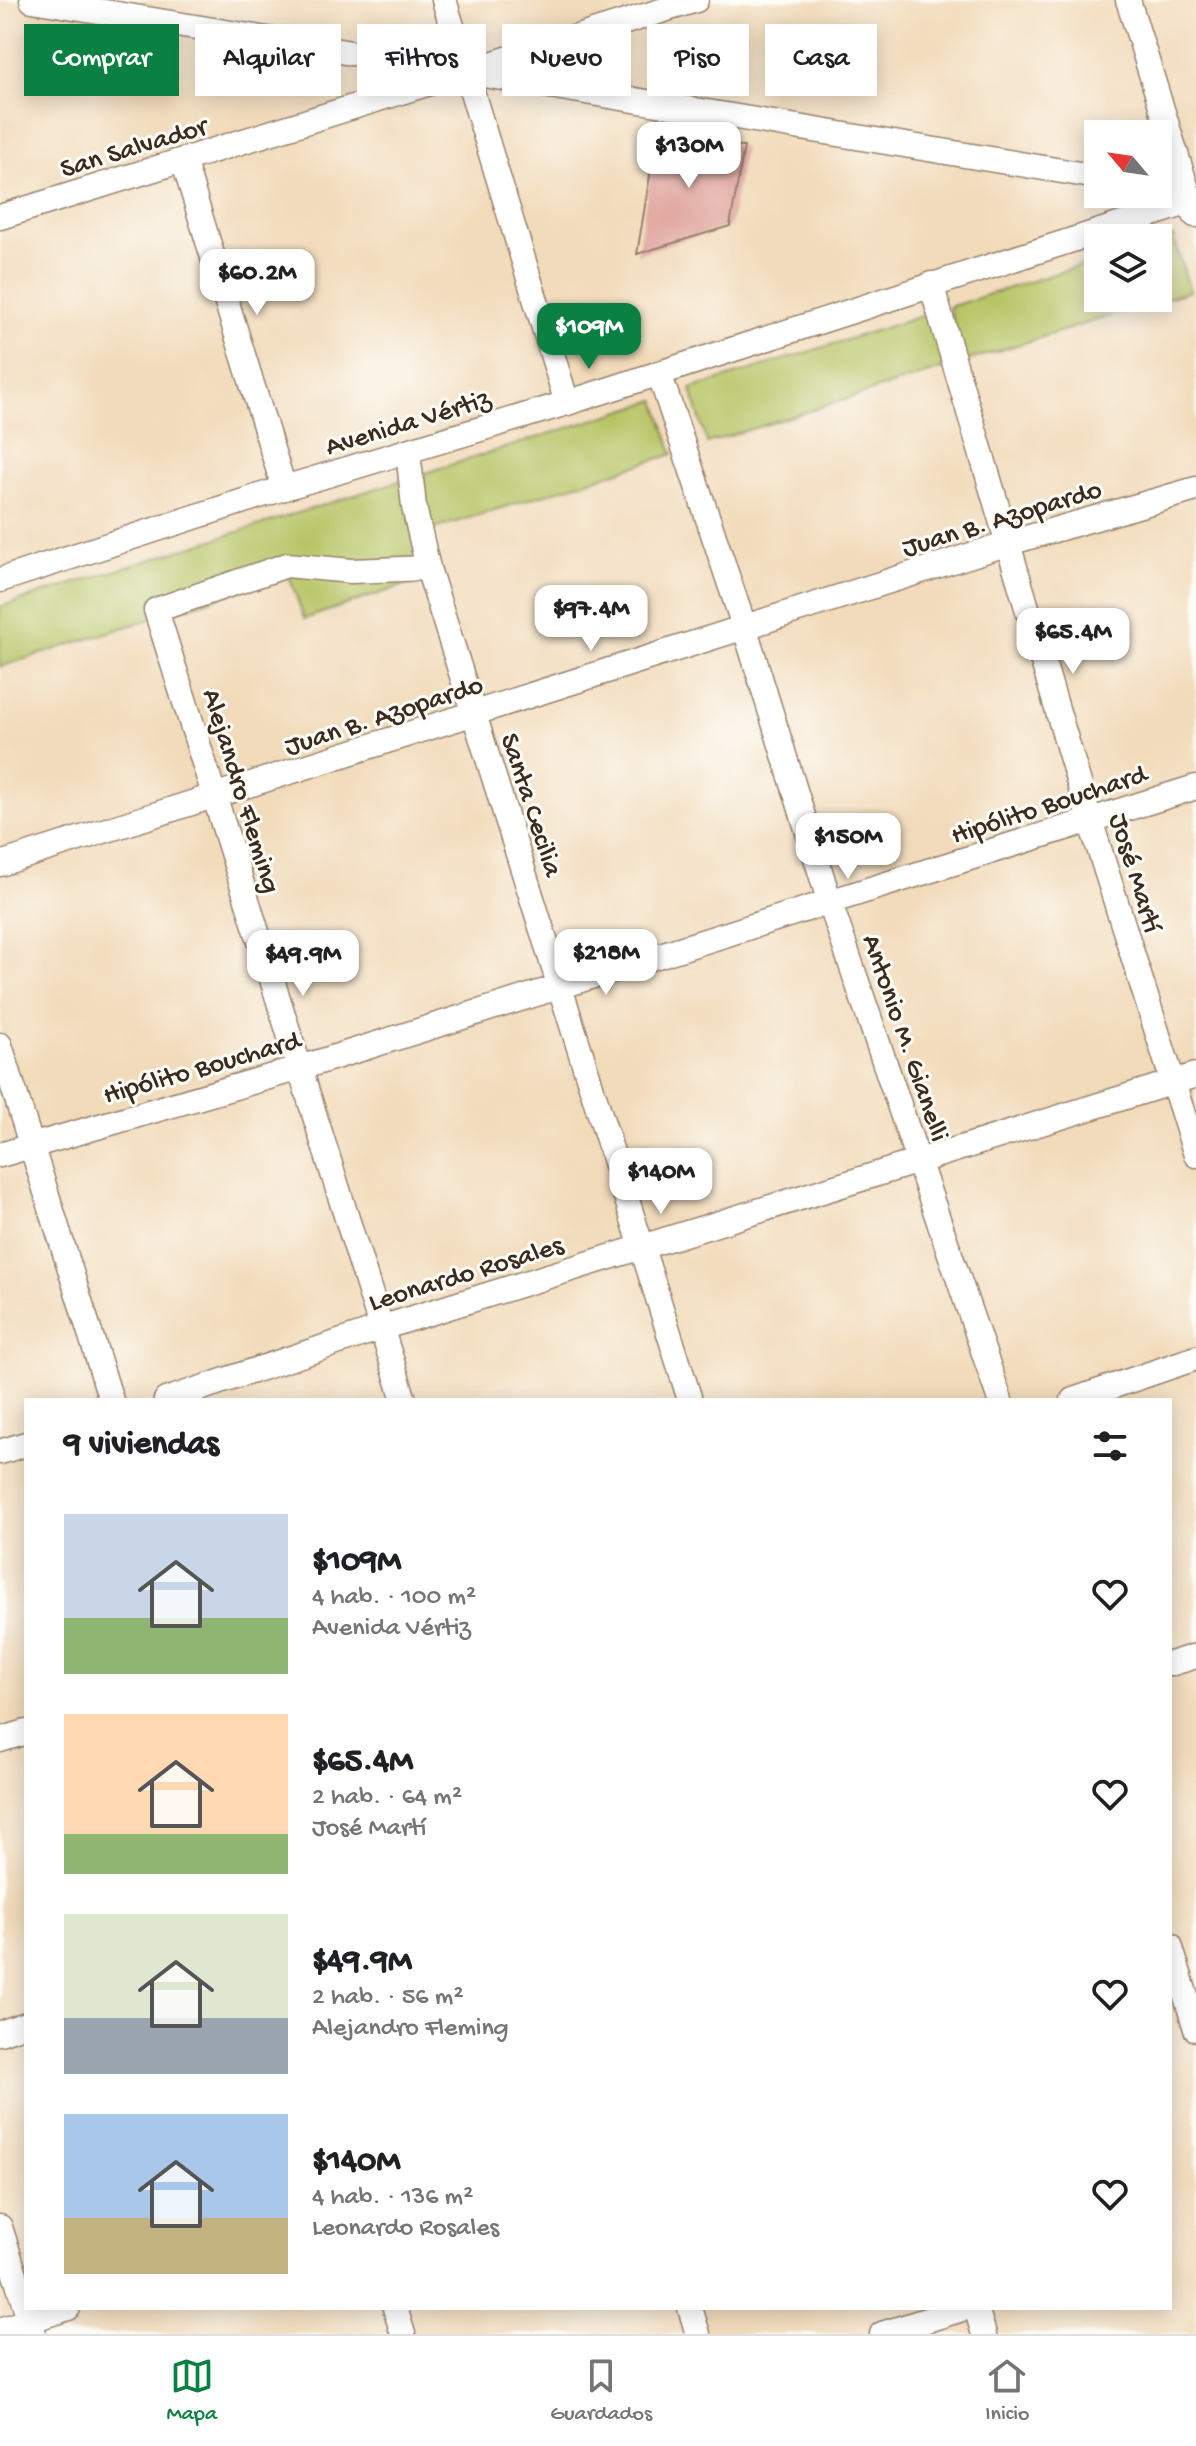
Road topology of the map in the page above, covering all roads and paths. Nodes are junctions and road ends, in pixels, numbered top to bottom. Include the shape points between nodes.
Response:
1 (32, 0) edge
2 (444, 0) edge
3 (696, 0) edge
4 (1128, 0) edge
5 (451, 24) edge
6 (357, 54) edge
7 (486, 66) edge
8 (486, 75) edge
9 (389, 96) edge
10 (473, 96) edge
11 (183, 160) junction
12 (1084, 175) edge
13 (1172, 194) edge
14 (1194, 206) edge
15 (0, 217) edge
16 (931, 284) junction
17 (659, 373) junction
18 (567, 403) junction
19 (408, 451) junction
20 (284, 488) junction
21 (1196, 489) edge
22 (1009, 543) junction
23 (428, 568) junction
24 (0, 580) edge
25 (745, 629) junction
26 (474, 715) junction
27 (1196, 787) edge
28 (214, 797) junction
29 (1090, 820) junction
30 (0, 864) edge
31 (830, 903) junction
32 (560, 986) junction
33 (0, 1045) edge
34 (300, 1068) junction
35 (1184, 1079) edge
36 (31, 1144) junction
37 (0, 1155) edge
38 (1196, 1155) edge
39 (920, 1162) junction
40 (642, 1247) junction
41 (381, 1328) junction
42 (1196, 1358) edge
43 (110, 1398) edge
44 (172, 1398) edge
45 (403, 1398) edge
46 (689, 1398) edge
47 (999, 1398) edge
48 (1079, 1398) edge
49 (24, 1445) edge
50 (0, 1452) edge
51 (1196, 1656) edge
52 (1172, 1663) edge
53 (24, 1733) edge
54 (0, 1740) edge
55 (1178, 1957) edge
56 (24, 2025) edge
57 (1196, 2029) edge
58 (0, 2033) edge
59 (0, 2227) edge
60 (24, 2302) edge
61 (64, 2310) edge
62 (396, 2310) edge
63 (691, 2310) edge
64 (959, 2310) edge
65 (977, 2310) edge
66 (32, 2327) edge
67 (0, 2330) edge
68 (403, 2334) edge
69 (698, 2334) edge
70 (882, 2334) edge
71 (984, 2334) edge

1 - 6 street
2 - 5 street
3 - 7 street, San Salvador
4 - 14 street
8 - 12 street
9 - 11 street, San Salvador
10 - 18 street
11 - 15 street, San Salvador
11 - 20 street
13 - 14 street
14 - 16 street, Avenida Vértiz
16 - 17 street, Avenida Vértiz
16 - 22 street, José Martí
17 - 18 street, Avenida Vértiz
17 - 25 street, Antonio M. Gianelli
18 - 19 street, Avenida Vértiz
19 - 20 street, Avenida Vértiz
19 - 23 street, Santa Cecilia
20 - 24 street, Avenida Vértiz
21 - 22 street, Juan B. Azopardo
22 - 25 street, Juan B. Azopardo
22 - 29 street, José Martí
23 - 26 street, Santa Cecilia
23 - 28 street, Alejandro Fleming via 351,571 287,565 156,610
25 - 26 street, Juan B. Azopardo
25 - 31 street, Antonio M. Gianelli
26 - 28 street, Juan B. Azopardo
26 - 32 street, Santa Cecilia
27 - 29 street, Hipólito Bouchard
28 - 30 street, Juan B. Azopardo
28 - 34 street, Alejandro Fleming
29 - 31 street, Hipólito Bouchard
29 - 35 street, José Martí
31 - 32 street, Hipólito Bouchard
31 - 39 street, Antonio M. Gianelli
32 - 34 street, Hipólito Bouchard
32 - 40 street, Santa Cecilia
33 - 36 street
34 - 36 street, Hipólito Bouchard
34 - 41 street, Alejandro Fleming
35 - 38 street, José Martí
35 - 39 street, Leonardo Rosales
36 - 37 street, Hipólito Bouchard
36 - 43 street
39 - 40 street, Leonardo Rosales
39 - 47 street, Antonio M. Gianelli
40 - 41 street, Leonardo Rosales
40 - 46 street, Santa Cecilia
41 - 44 street, Leonardo Rosales
41 - 45 street, Alejandro Fleming
42 - 48 street
49 - 50 street
51 - 52 street
53 - 54 street
55 - 57 street
56 - 58 street
59 - 60 street
61 - 66 street
62 - 68 street
63 - 69 street
64 - 70 street
65 - 71 street
66 - 67 street

